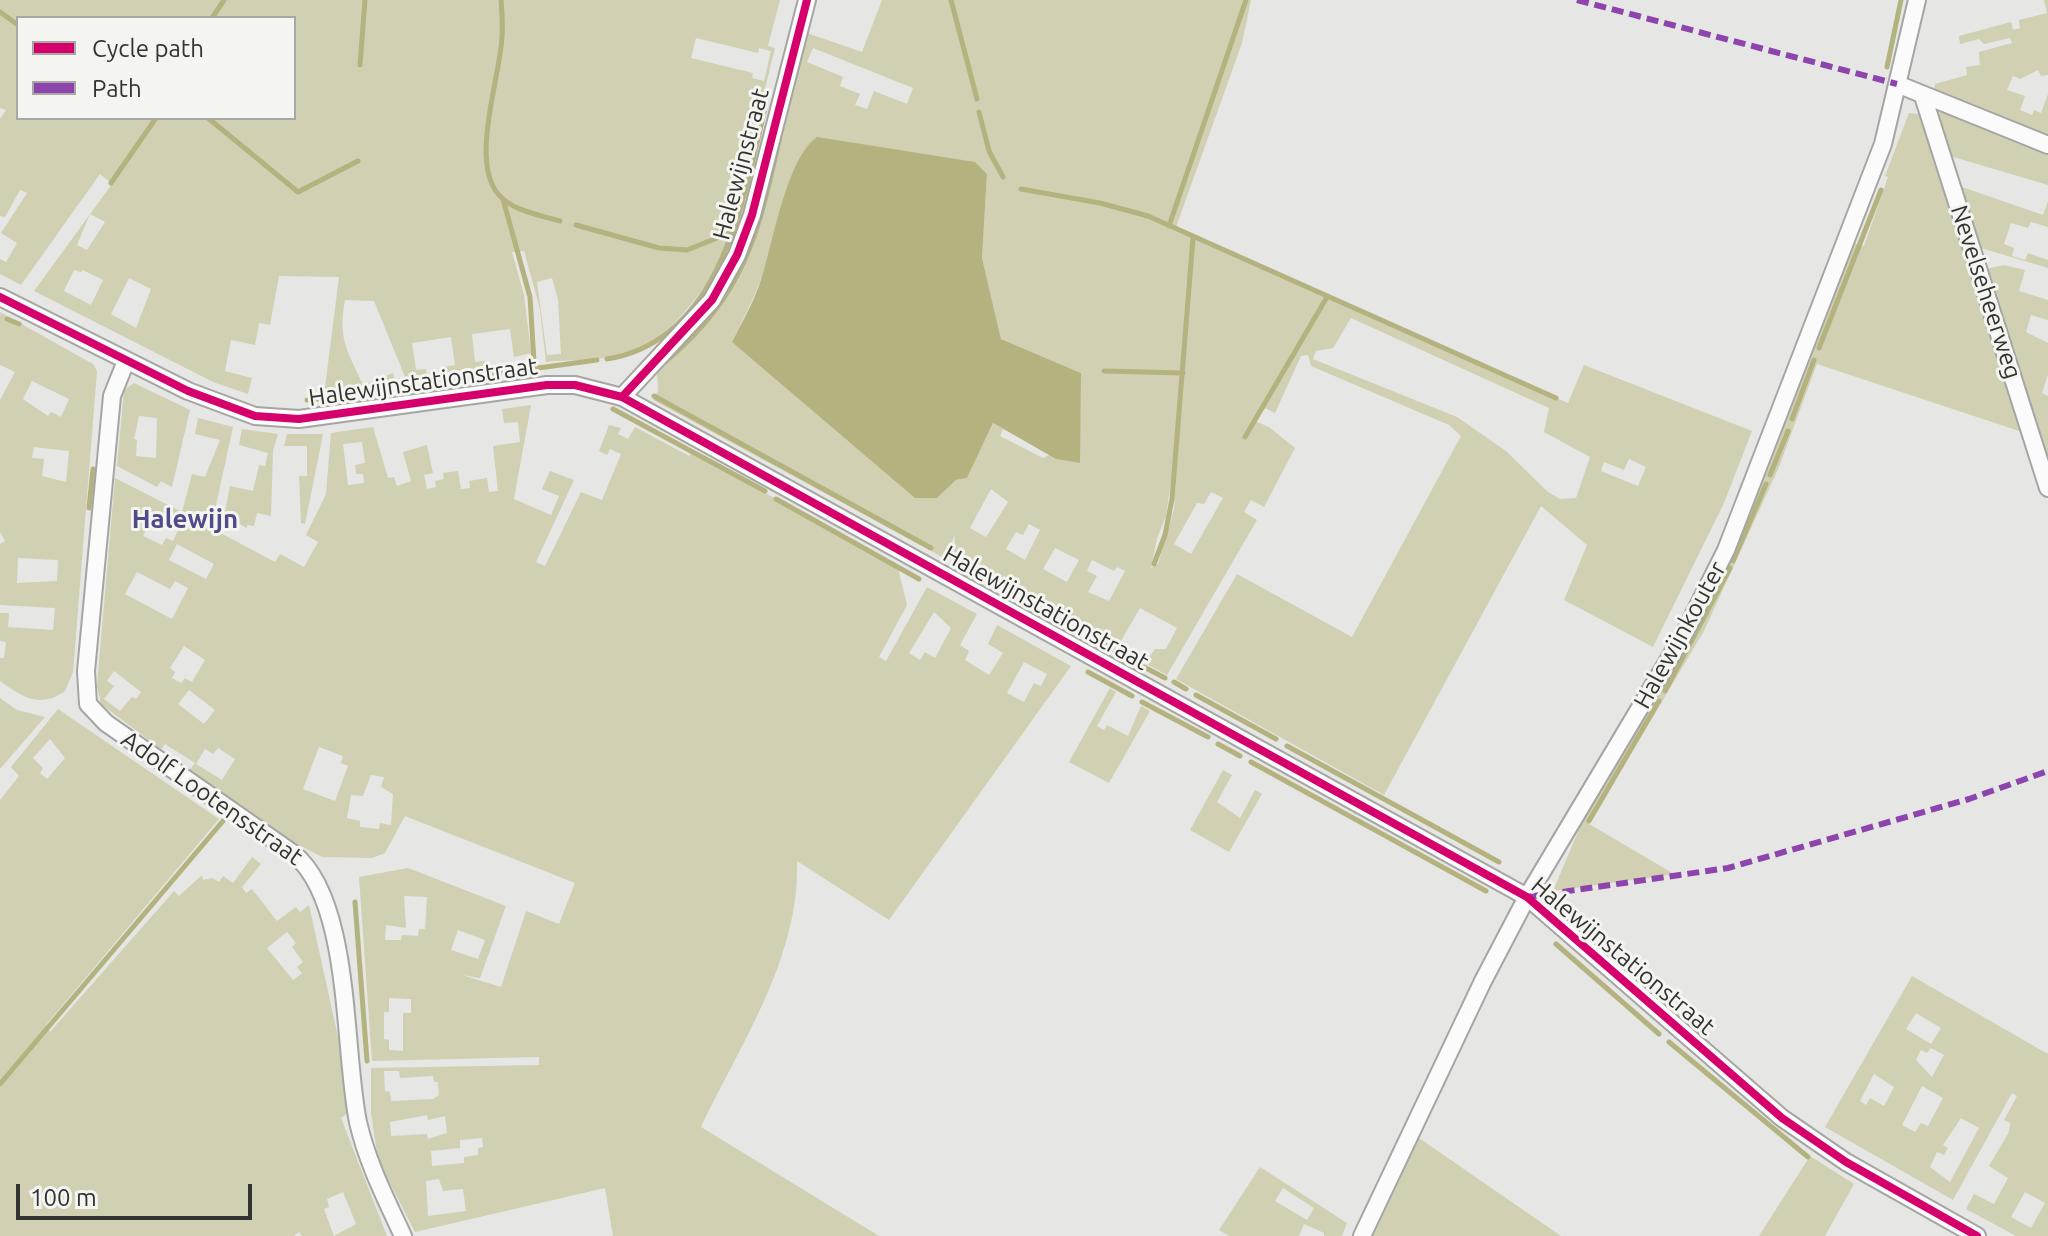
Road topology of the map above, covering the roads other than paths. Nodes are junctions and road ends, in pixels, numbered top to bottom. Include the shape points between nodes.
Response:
1 (807, 0) edge
2 (1917, 0) edge
3 (1897, 84) junction
4 (1923, 96) junction
5 (2048, 145) edge
6 (0, 297) edge
7 (126, 361) junction
8 (622, 397) junction
9 (2048, 488) edge
10 (1527, 897) junction
11 (403, 1236) edge
12 (1362, 1236) edge
13 (1977, 1236) edge

1 - 8 street, Halewijnstraat via 737,255 712,300
2 - 3 street, Halewijnkouter
3 - 4 street
3 - 10 street, Halewijnkouter via 1883,144 1844,252 1726,550 1684,634
4 - 5 street
4 - 9 street, Nevelseheerweg
6 - 7 street, Halewijnstationstraat
7 - 8 street, Halewijnstationstraat via 230,409 275,419 547,385 575,385
7 - 11 street, Adolf Lootensstraat via 112,396 86,671 88,704 106,723 314,873 327,908 343,994 358,1120 368,1157
8 - 10 street, Halewijnstationstraat
10 - 12 street, Halewijnkouter
10 - 13 street, Halewijnstationstraat via 1782,1118 1846,1162

